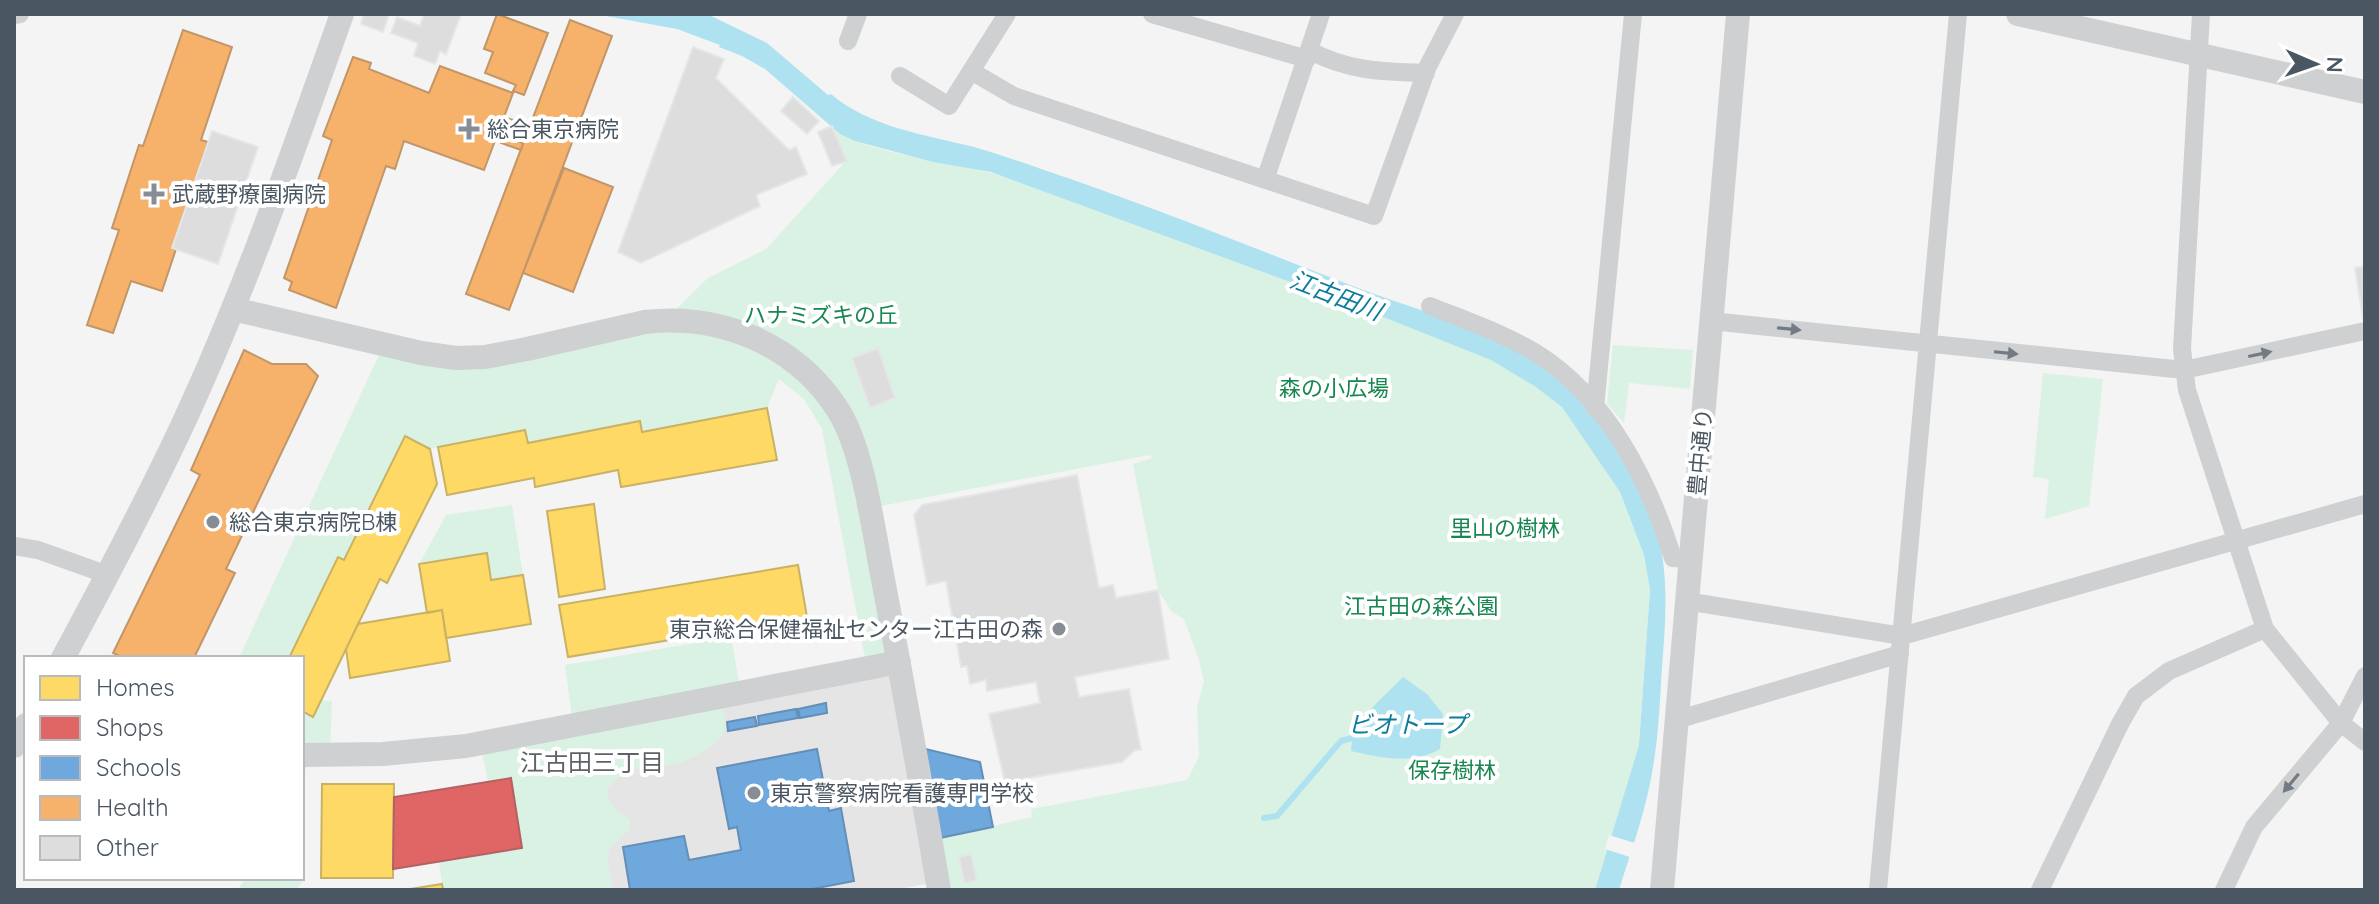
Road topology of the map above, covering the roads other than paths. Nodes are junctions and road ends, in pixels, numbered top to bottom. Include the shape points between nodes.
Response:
1 (342, 14) edge
2 (858, 14) edge
3 (1007, 14) edge
4 (1152, 14) edge
5 (1321, 14) edge
6 (1455, 14) edge
7 (1633, 14) edge
8 (1738, 14) edge
9 (1958, 14) edge
10 (2018, 14) edge
11 (2201, 14) edge
12 (848, 41) dead end
13 (2197, 54) junction
14 (1308, 55) junction
15 (971, 71) junction
16 (1426, 73) junction
17 (900, 76) dead end
18 (2365, 92) edge
19 (1265, 180) junction
20 (1430, 306) dead end
21 (233, 309) junction
22 (1711, 321) junction
23 (2365, 331) edge
24 (1928, 345) junction
25 (2184, 370) junction
26 (1595, 408) junction
27 (2365, 504) edge
28 (2236, 543) junction
29 (14, 546) edge
30 (1690, 559) junction
31 (108, 575) junction
32 (1686, 601) junction
33 (2265, 629) junction
34 (1901, 645) junction
35 (64, 656) edge
36 (899, 662) junction
37 (2365, 676) edge
38 (1676, 720) junction
39 (2341, 723) junction
40 (24, 728) edge
41 (2365, 742) edge
42 (14, 746) edge
43 (304, 755) edge
44 (939, 890) edge
45 (1662, 890) edge
46 (1878, 890) edge
47 (2040, 890) edge
48 (2224, 890) edge

1 - 21 street
2 - 12 street
3 - 15 street
4 - 14 street
5 - 14 street
6 - 16 street
7 - 26 street
8 - 22 street, 豊中通り
9 - 24 street
10 - 13 street
11 - 13 street
13 - 18 street
13 - 25 street
14 - 16 street via 1357,69
14 - 19 street
15 - 17 street via 949,106
15 - 19 street via 1014,96
16 - 19 street via 1374,216
20 - 26 street via 1537,354
21 - 31 street via 183,425
21 - 36 street via 456,358 485,357 665,320 737,330 766,343 820,386 850,433
22 -> 24 street
22 - 30 street, 豊中通り
25 -> 23 street
24 -> 25 street
24 - 34 street
25 - 28 street
26 - 30 street via 1637,469 1673,558
27 - 28 street
28 - 33 street
28 - 34 street
29 - 31 street
30 - 32 street, 豊中通り
31 - 35 street
32 - 34 street
32 - 38 street, 豊中通り
33 - 39 street
33 - 47 street via 2169,671 2136,696
34 - 38 street
34 - 46 street
36 - 43 street via 466,746
36 - 44 street
37 - 39 street
38 - 45 street, 豊中通り
39 - 41 street
39 -> 48 street via 2254,827
40 - 42 street

